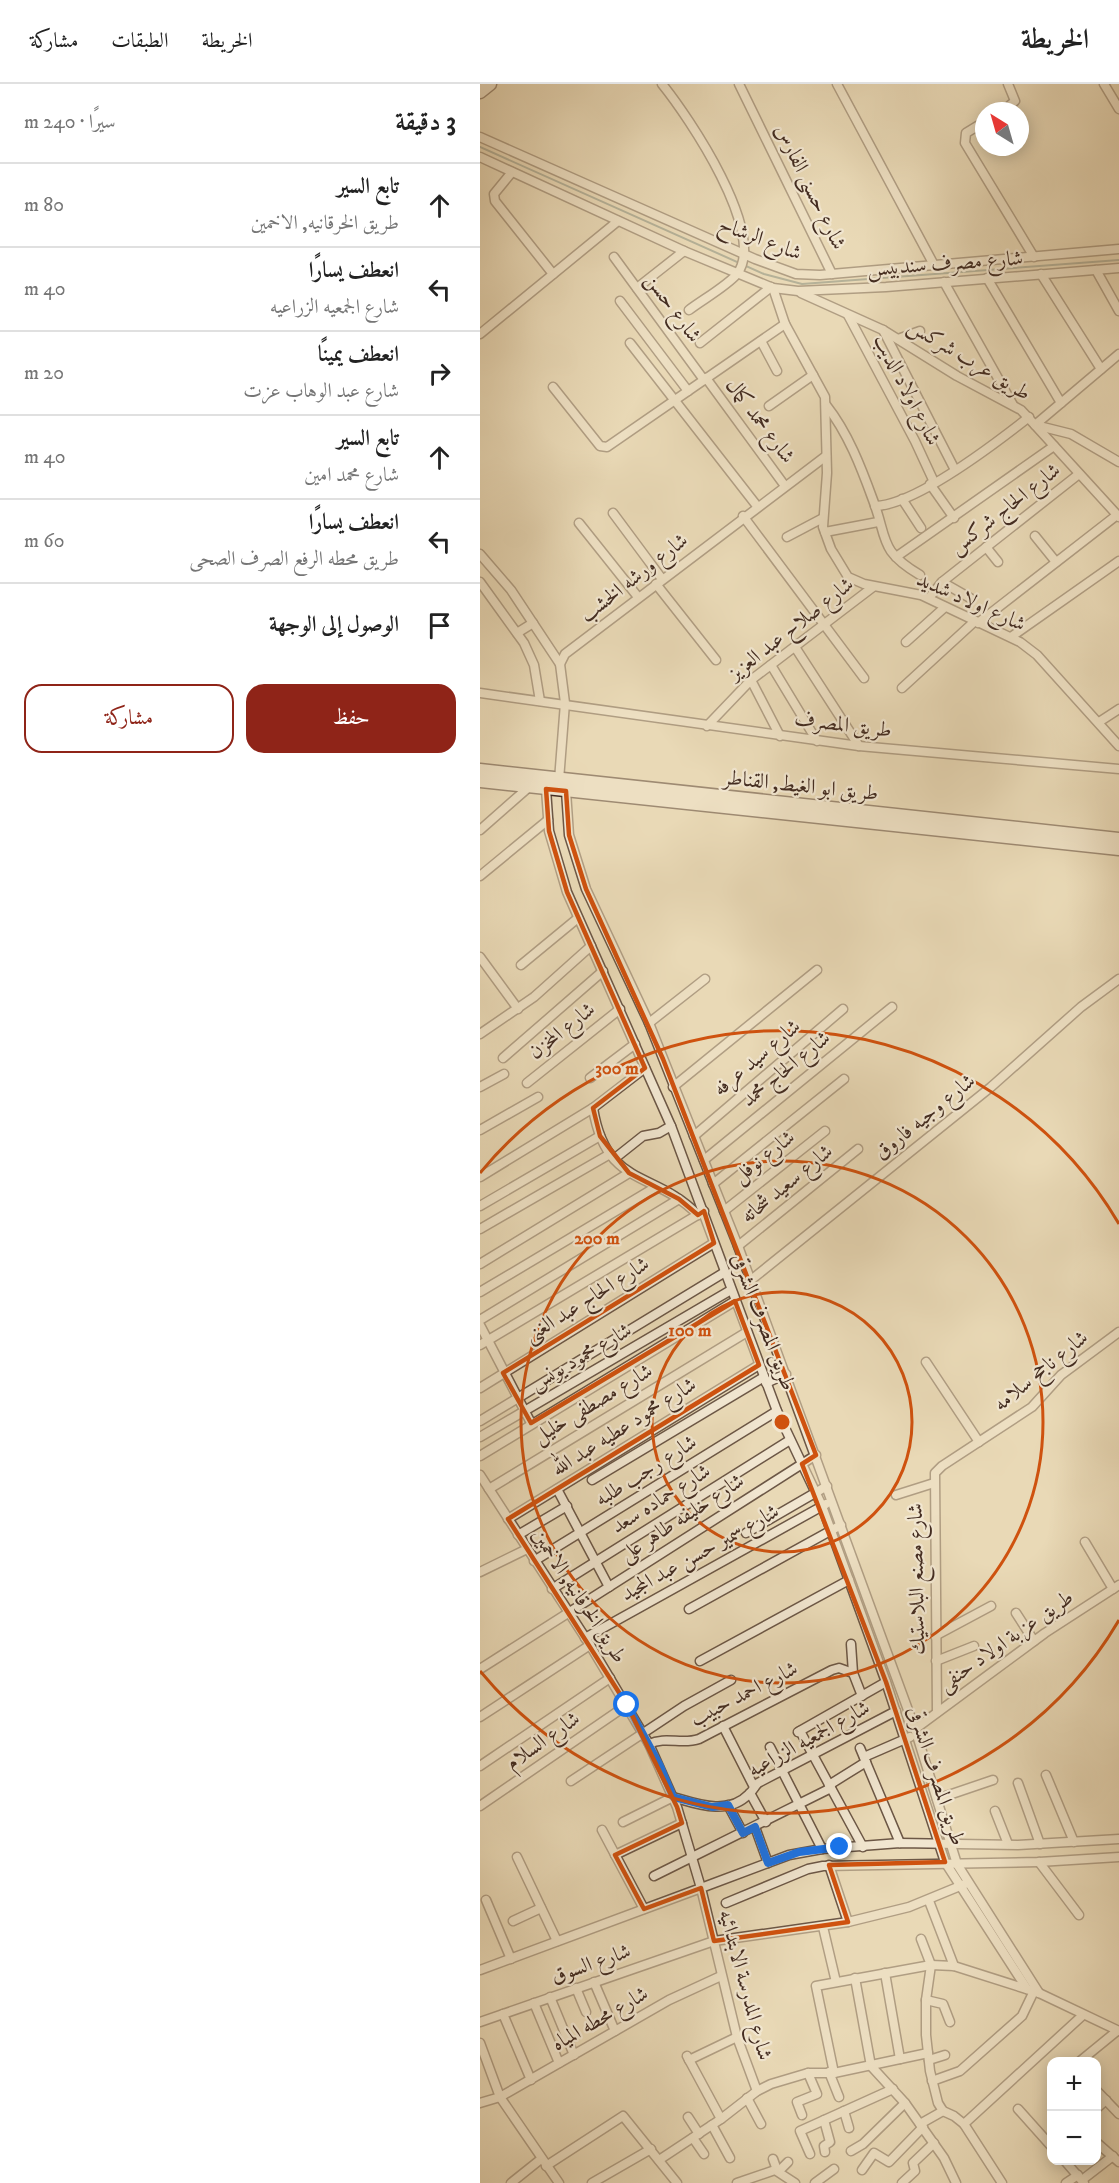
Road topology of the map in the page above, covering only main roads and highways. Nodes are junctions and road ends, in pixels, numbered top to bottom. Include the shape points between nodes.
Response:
1 (490, 84) edge
2 (480, 92) edge
3 (480, 770) edge
4 (480, 781) edge
5 (1119, 839) edge
6 (1119, 849) edge

1 - 2 main road
3 - 5 main road, طريق ابو الغيط, القناطر
4 - 6 main road, طريق ابو الغيط, القناطر

